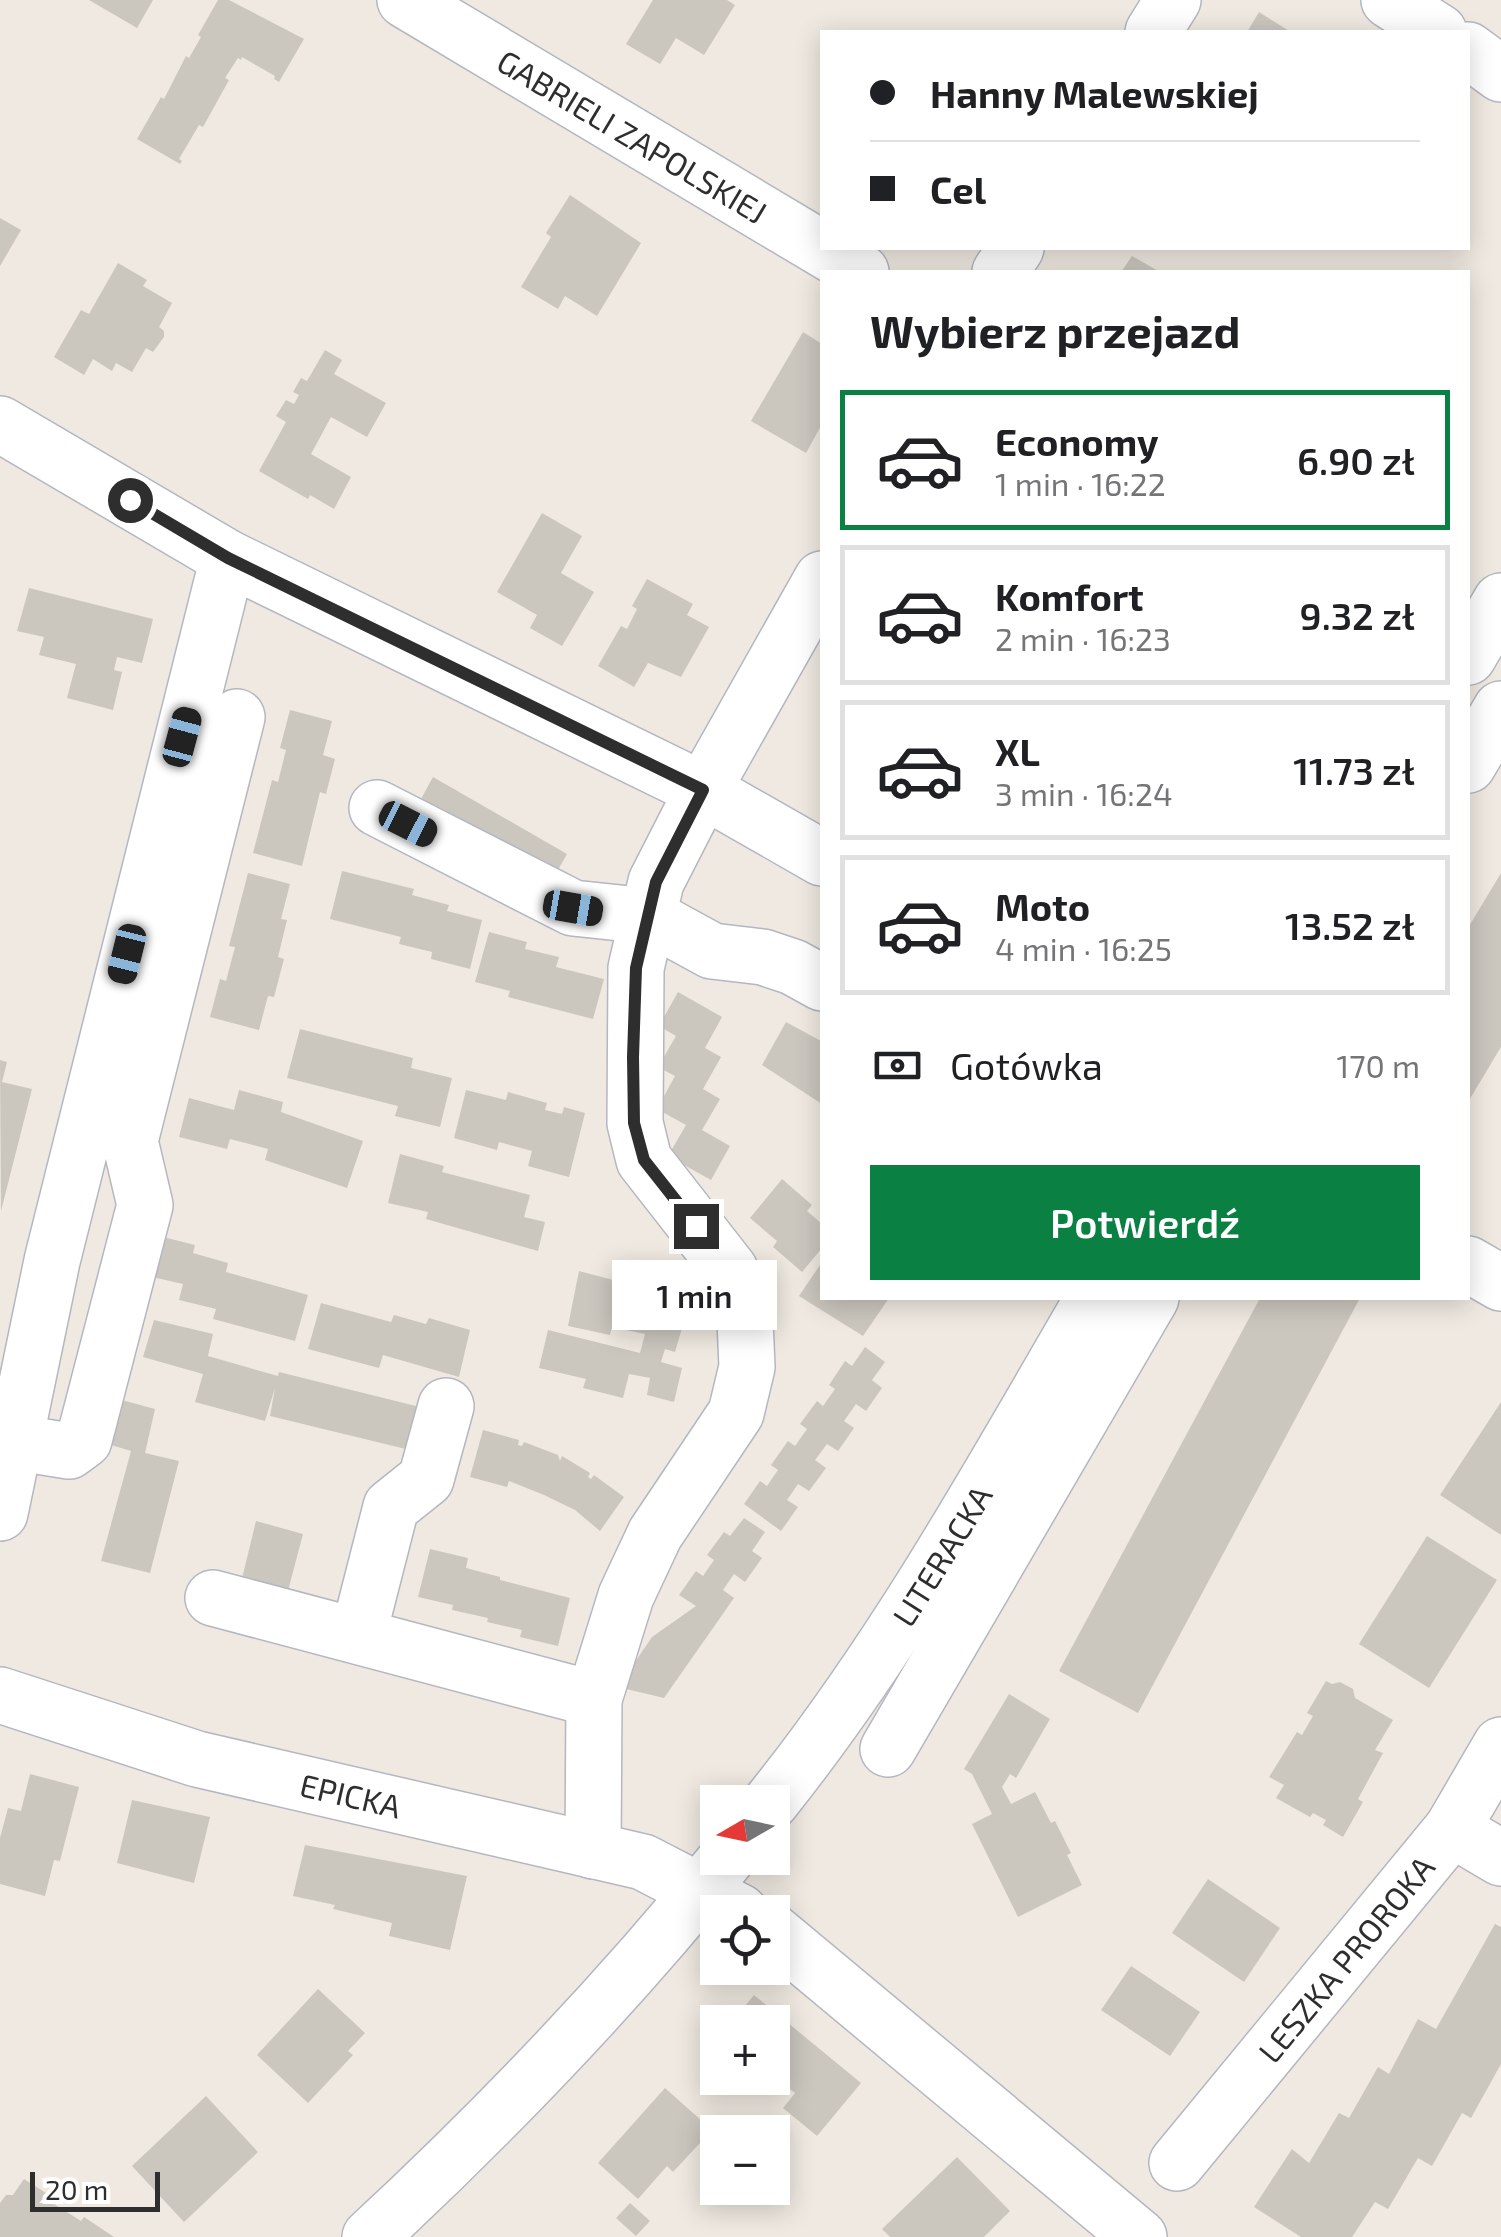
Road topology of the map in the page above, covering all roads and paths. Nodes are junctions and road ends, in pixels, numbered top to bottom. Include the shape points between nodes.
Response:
1 (405, 0) edge
2 (1173, 0) edge
3 (1388, 0) edge
4 (1154, 30) edge
5 (1437, 30) edge
6 (1470, 51) edge
7 (1501, 74) edge
8 (820, 248) edge
9 (824, 250) edge
10 (858, 270) edge
11 (0, 424) edge
12 (228, 558) junction
13 (820, 583) edge
14 (1501, 600) edge
15 (1470, 654) edge
16 (1501, 709) edge
17 (237, 717) dead end
18 (1470, 762) edge
19 (703, 790) junction
20 (377, 808) dead end
21 (820, 857) edge
22 (648, 916) junction
23 (820, 982) edge
24 (1470, 1265) edge
25 (1501, 1283) edge
26 (1092, 1300) edge
27 (1150, 1300) edge
28 (446, 1406) dead end
29 (13, 1442) junction
30 (0, 1513) edge
31 (212, 1598) dead end
32 (358, 1636) junction
33 (0, 1694) edge
34 (594, 1699) junction
35 (1501, 1745) edge
36 (888, 1749) dead end
37 (784, 1785) edge
38 (1452, 1829) junction
39 (593, 1851) junction
40 (1501, 1858) edge
41 (723, 1887) edge
42 (790, 1946) edge
43 (1177, 2163) dead end
44 (1127, 2234) edge
45 (370, 2237) edge

1 - 8 street, GABRIELI ZAPOLSKIEJ
2 - 4 street
3 - 5 street
6 - 7 street
9 - 10 street, GABRIELI ZAPOLSKIEJ
11 - 12 street
12 - 19 street
12 - 29 street
13 - 19 street
14 - 15 street
16 - 18 street
17 - 29 street via 130,1140 144,1205 84,1440 70,1451
19 - 21 street
19 - 22 street via 656,882
20 - 22 street via 573,908
22 - 23 street via 712,951 763,957
22 - 34 street via 636,968 634,1123 644,1160 730,1270 745,1320 747,1366 736,1413 655,1534 626,1596
24 - 25 street
26 - 37 street, LITERACKA via 955,1536
27 - 36 street
28 - 32 street via 426,1479 391,1507
29 - 30 street
31 - 32 street
32 - 34 street
33 - 39 street, EPICKA via 198,1759
34 - 39 street
35 - 38 street, LESZKA PROROKA
38 - 40 street
38 - 43 street, LESZKA PROROKA
39 - 41 street, EPICKA
41 - 45 street
42 - 44 street

